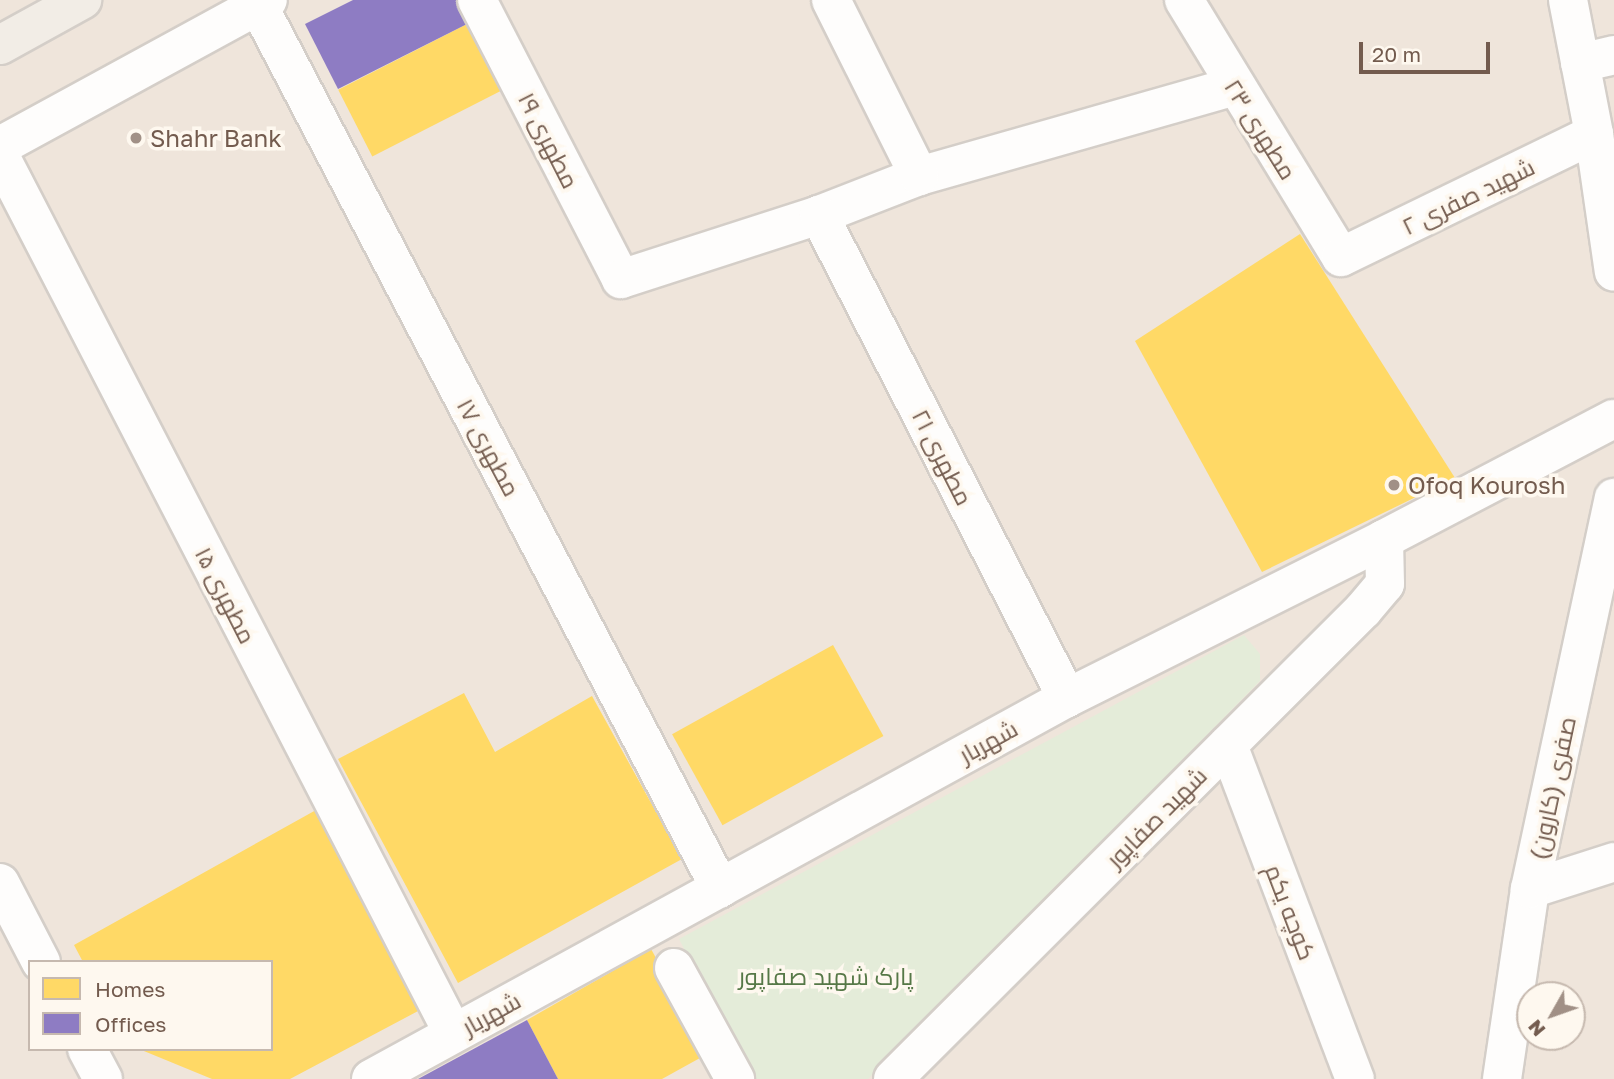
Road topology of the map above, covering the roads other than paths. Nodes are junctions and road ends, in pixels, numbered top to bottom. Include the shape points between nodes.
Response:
1 (82, 0) edge
2 (477, 0) edge
3 (831, 0) edge
4 (1184, 0) edge
5 (1568, 0) edge
6 (263, 3) edge
7 (0, 45) edge
8 (1597, 59) edge
9 (1235, 86) junction
10 (1594, 134) junction
11 (0, 146) edge
12 (0, 156) edge
13 (919, 176) junction
14 (819, 215) junction
15 (1341, 257) joint
16 (1614, 272) edge
17 (1614, 419) edge
18 (1614, 498) edge
19 (1384, 539) junction
20 (1067, 698) junction
21 (1228, 745) junction
22 (1614, 862) edge
23 (0, 883) edge
24 (720, 888) junction
25 (1530, 889) junction
26 (40, 960) edge
27 (674, 968) dead end
28 (453, 1033) junction
29 (88, 1051) edge
30 (1499, 1078) edge
31 (103, 1079) edge
32 (370, 1079) edge
33 (735, 1079) edge
34 (893, 1079) edge
35 (1354, 1079) edge

1 - 7 main road
2 - 14 street, مطهری ۱۹ via 621,279
3 - 13 street
4 - 9 street, مطهری ۲۳
5 - 8 street
6 - 11 street
6 - 24 street, مطهری ۱۷
8 - 10 street
9 - 13 street
9 - 15 street, مطهری ۲۳
10 - 15 street, شهید صفری ۲
10 - 16 street
12 - 28 street, مطهری ۱۵
13 - 14 street
14 - 20 street, مطهری ۲۱
17 - 19 street, شهریار
18 - 25 street, صفری (کارون)
19 - 20 street, شهریار
19 - 21 street, شهید صفاپور via 1385,584
20 - 24 street, شهریار
21 - 34 street, شهید صفاپور
21 - 35 street, کوچه یکم
22 - 25 street
23 - 26 street
24 - 28 street, شهریار
25 - 30 street, صفری (کارون)
27 - 33 street
28 - 32 street, شهریار
29 - 31 street

